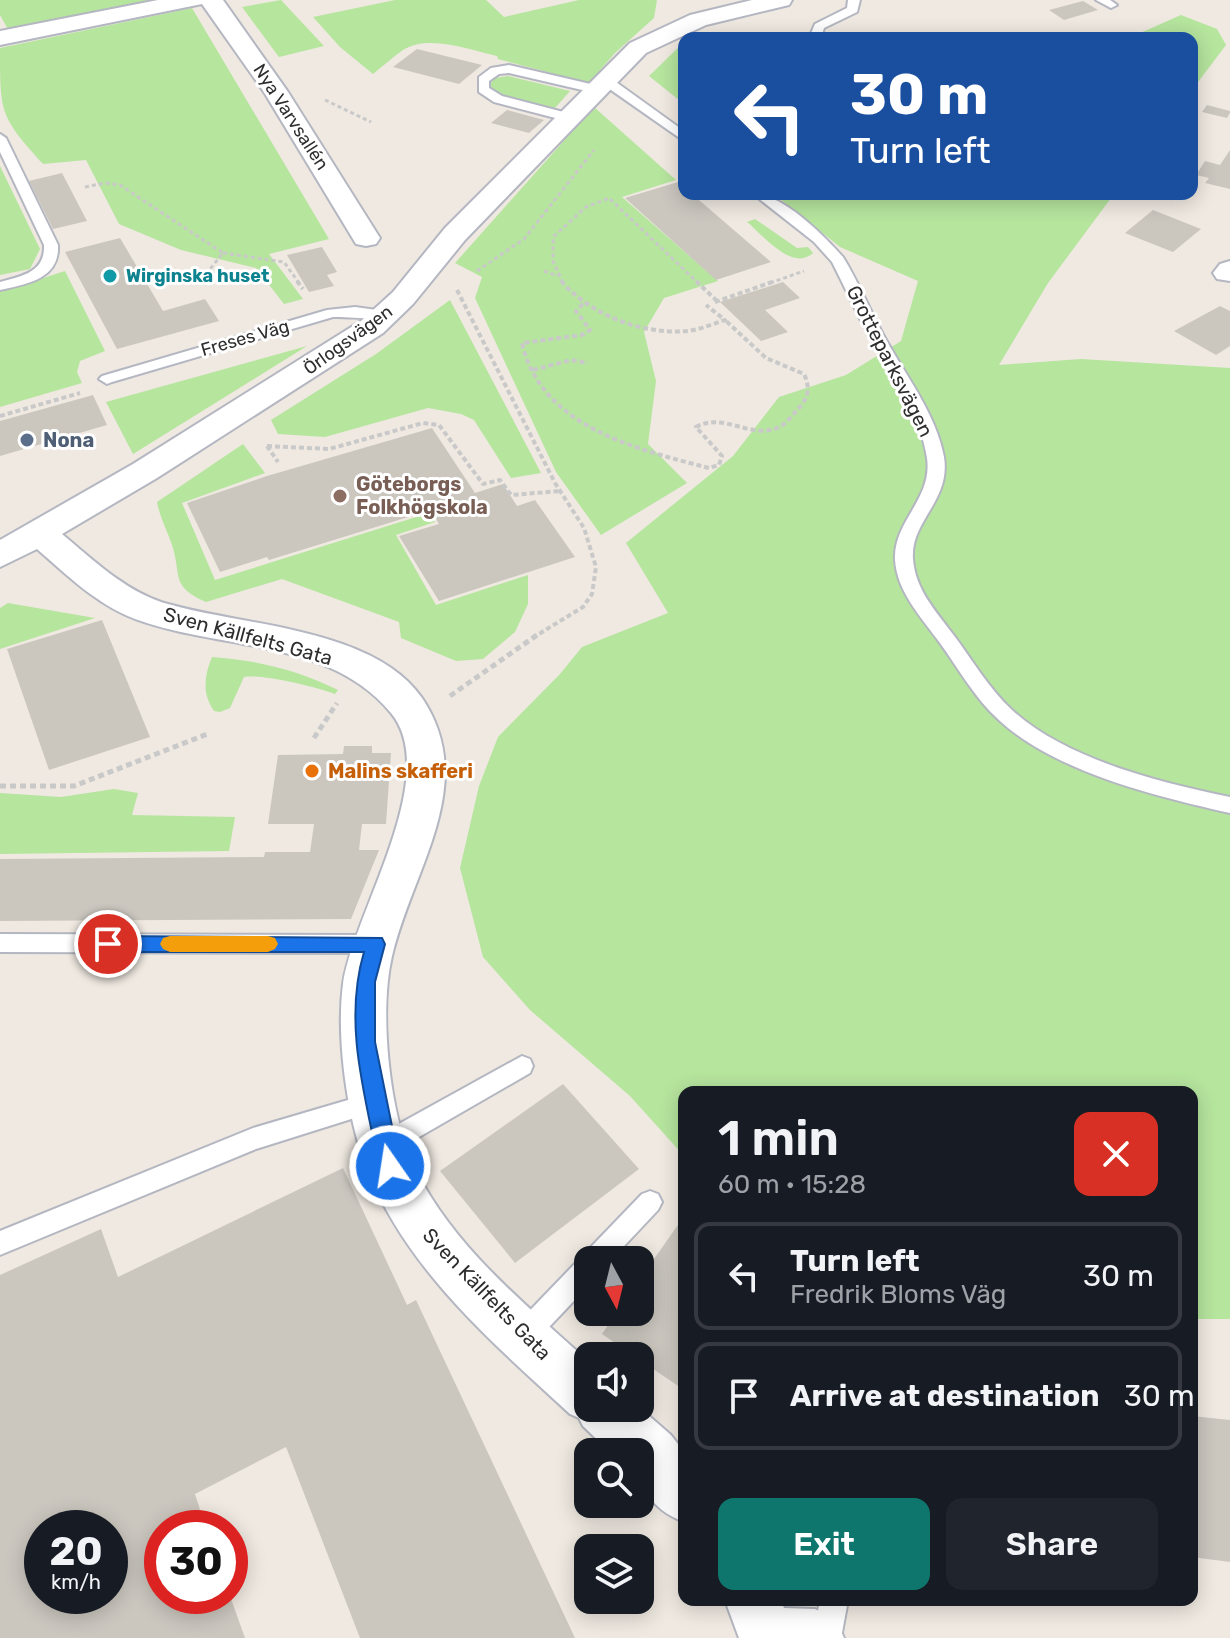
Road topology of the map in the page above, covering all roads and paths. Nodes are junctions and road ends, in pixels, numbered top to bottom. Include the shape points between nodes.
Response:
1 (193, 0) edge
2 (211, 0) edge
3 (781, 0) edge
4 (854, 0) edge
5 (817, 32) edge
6 (0, 38) edge
7 (600, 85) junction
8 (567, 117) junction
9 (678, 133) edge
10 (0, 138) edge
11 (85, 187) dead end
12 (768, 200) edge
13 (366, 238) dead end
14 (223, 253) junction
15 (838, 260) junction
16 (544, 271) dead end
17 (206, 274) dead end
18 (560, 276) junction
19 (0, 286) edge
20 (456, 288) dead end
21 (717, 301) junction
22 (583, 304) junction
23 (334, 313) junction
24 (384, 315) junction
25 (725, 320) junction
26 (588, 363) dead end
27 (533, 370) junction
28 (107, 379) joint
29 (0, 416) edge
30 (267, 446) dead end
31 (561, 491) junction
32 (37, 531) junction
33 (0, 555) edge
34 (339, 699) dead end
35 (416, 719) junction
36 (210, 733) dead end
37 (314, 738) dead end
38 (0, 786) edge
39 (1230, 805) edge
40 (0, 943) edge
41 (376, 944) junction
42 (522, 1066) dead end
43 (375, 1102) junction
44 (385, 1144) junction
45 (650, 1202) dead end
46 (0, 1243) edge
47 (608, 1246) edge
48 (574, 1283) edge
49 (523, 1336) junction
50 (574, 1383) edge
51 (617, 1422) edge
52 (678, 1487) edge
53 (833, 1606) edge
54 (827, 1638) edge

1 - 6 street
2 - 13 street, Nya Varvsallén via 276,92
3 - 7 street, Örlogsvägen via 678,27 638,48
4 - 5 lane via 853,10 819,26
7 - 8 street, Örlogsvägen
7 - 8 lane via 509,69 483,80 483,89 498,99
7 - 9 lane
8 - 24 street, Örlogsvägen
10 - 19 lane via 53,256 39,274
11 - 14 path via 120,185
12 - 15 lane, Grotteparksvägen
14 - 17 path
14 - 23 path via 284,262 306,295 320,291
15 - 21 path
15 - 39 lane, Grotteparksvägen via 930,439 936,482 904,548 907,572 913,592 965,667 1017,725 1057,748
16 - 18 path
18 - 21 path via 553,237 586,207 609,198
18 - 22 path
20 - 31 path
21 - 25 path via 706,305
22 - 25 path via 640,327 686,331
22 - 27 path via 576,311 590,330 583,336 522,343
23 - 24 lane, Freses Väg
23 - 28 lane, Freses Väg
24 - 32 street, Örlogsvägen via 271,394
25 - 27 path via 766,358 804,374 809,393 789,419 767,431 713,419 700,423 699,433 722,456 719,465 709,468 634,444 566,413 552,402
26 - 27 path via 571,360
28 - 29 path via 95,388
30 - 31 path via 329,449 423,423 439,425 483,484 500,480 511,495
31 - 35 path via 590,543 596,567 592,594 583,607
32 - 33 street, Örlogsvägen
32 - 35 street, Sven Källfelts Gata via 102,584 148,610 340,659 388,687
34 - 37 path
35 - 41 street, Sven Källfelts Gata via 426,761 424,787 414,835
36 - 38 path via 74,786
40 - 41 lane
41 - 43 street, Sven Källfelts Gata via 365,982 365,1042
42 - 44 lane
43 - 44 street, Sven Källfelts Gata
43 - 46 lane via 253,1139
44 - 49 street, Sven Källfelts Gata via 415,1218
45 - 47 lane
48 - 49 lane
49 - 50 street, Sven Källfelts Gata
51 - 52 street
53 - 54 lane

